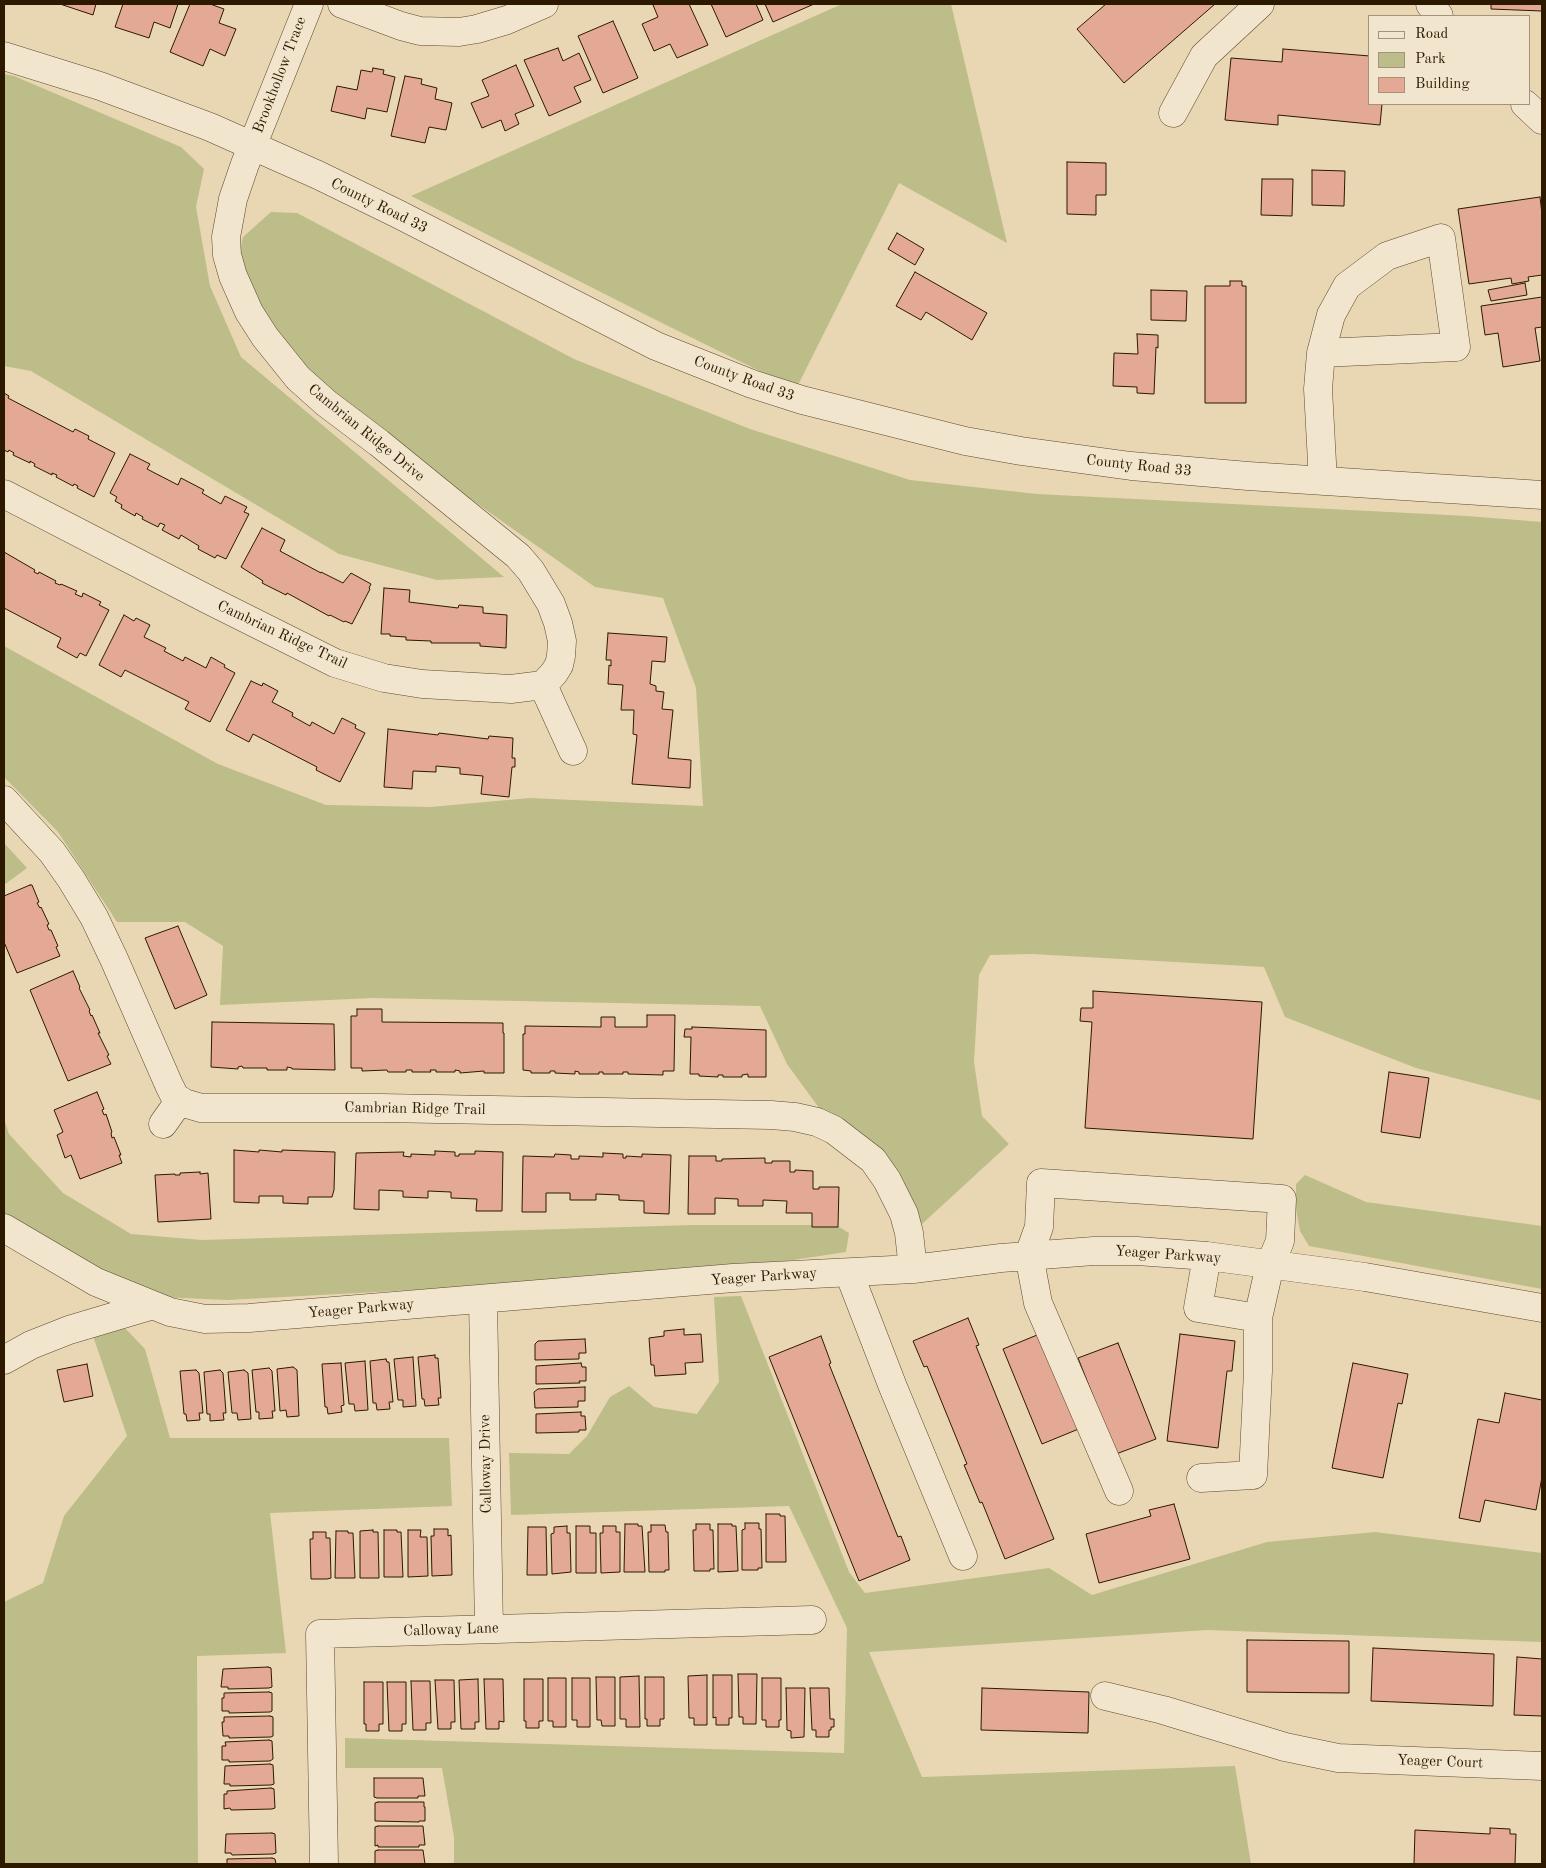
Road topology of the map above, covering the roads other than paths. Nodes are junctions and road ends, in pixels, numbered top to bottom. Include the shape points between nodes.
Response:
1 (308, 4) edge
2 (342, 4) edge
3 (544, 4) edge
4 (1260, 4) edge
5 (1430, 4) edge
6 (1438, 15) edge
7 (4, 56) edge
8 (1526, 105) edge
9 (1173, 113) dead end
10 (1542, 120) edge
11 (252, 147) junction
12 (1321, 353) junction
13 (1323, 481) junction
14 (4, 494) edge
15 (1542, 495) edge
16 (543, 685) junction
17 (573, 751) dead end
18 (4, 800) edge
19 (180, 1100) junction
20 (163, 1124) dead end
21 (4, 1228) edge
22 (1029, 1255) junction
23 (1207, 1256) junction
24 (1270, 1265) junction
25 (913, 1269) junction
26 (848, 1273) junction
27 (483, 1300) junction
28 (153, 1306) junction
29 (1542, 1308) edge
30 (1258, 1318) junction
31 (4, 1360) edge
32 (1201, 1478) dead end
33 (1119, 1491) dead end
34 (963, 1556) dead end
35 (812, 1620) dead end
36 (489, 1629) junction
37 (1105, 1696) dead end
38 (1542, 1766) edge
39 (324, 1864) edge

1 - 11 street, Brookhollow Trace
2 - 3 street via 420,31 459,32 507,20
4 - 9 street via 1204,56
5 - 6 street
7 - 11 street, County Road 33 via 100,86
8 - 10 street
11 - 13 street, County Road 33 via 318,175 656,346 802,400 965,441 1021,451 1131,466
11 - 16 street, Cambrian Ridge Drive via 233,199 226,237 232,276 249,312 298,378 518,556 531,571 551,604 562,641 558,665
12 - 12 street via 1332,315 1347,286 1387,256 1441,238 1456,347
12 - 13 street via 1318,389
13 - 15 street, County Road 33
14 - 16 street, Cambrian Ridge Trail via 335,663 384,678 422,684 511,689
16 - 17 street
18 - 19 street via 52,852 94,916 168,1085
19 - 20 street
19 - 25 street, Cambrian Ridge Trail via 201,1108 751,1114 816,1122 834,1130 873,1160 887,1180 904,1214
21 - 28 street, Yeager Parkway via 96,1282
22 - 23 street, Yeager Parkway via 1094,1250
22 - 24 street via 1040,1227 1040,1183 1282,1199 1280,1242
22 - 25 street, Yeager Parkway
22 - 33 street via 1038,1303
23 - 24 street, Yeager Parkway
23 - 30 street via 1198,1308
24 - 29 street, Yeager Parkway via 1365,1277
24 - 30 street
25 - 26 street, Yeager Parkway
26 - 27 street, Yeager Parkway via 733,1278
26 - 34 street
27 - 28 street, Yeager Parkway via 205,1319
27 - 36 street, Calloway Drive
28 - 31 street via 69,1330
30 - 32 street via 1253,1475
35 - 36 street, Calloway Lane
36 - 39 street, Calloway Lane via 320,1634
37 - 38 street, Yeager Court via 1285,1747 1338,1758

